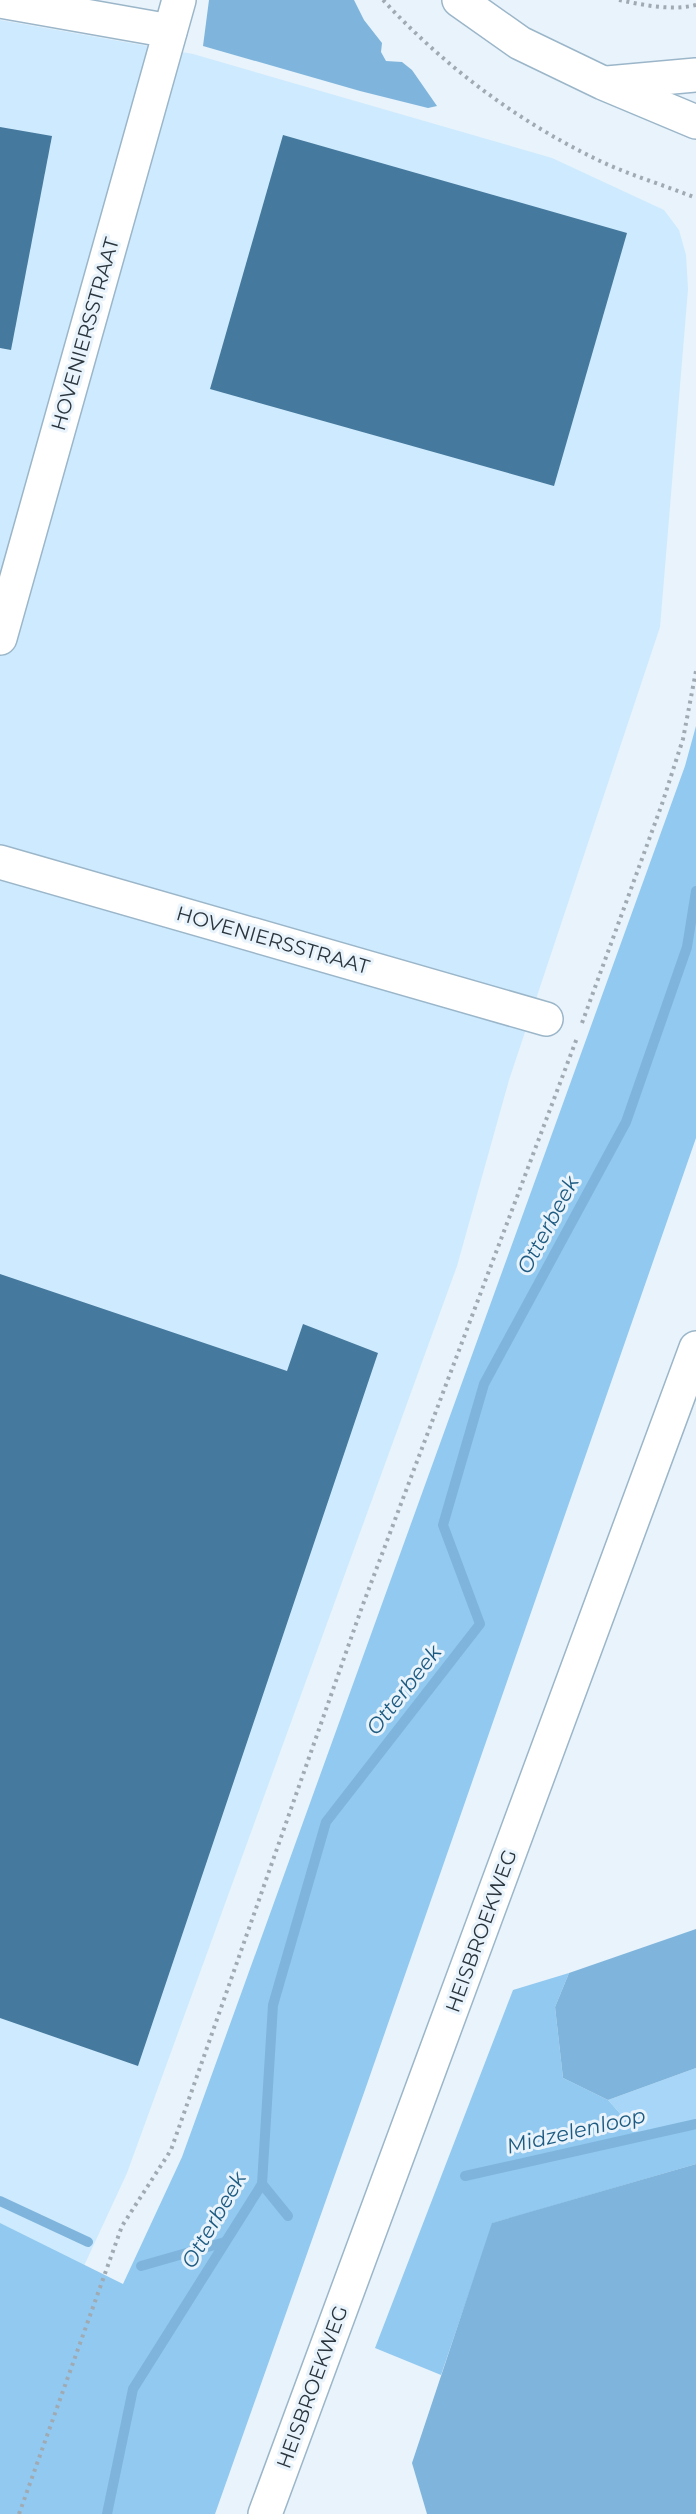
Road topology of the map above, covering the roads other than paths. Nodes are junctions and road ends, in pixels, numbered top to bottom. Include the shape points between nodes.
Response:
1 (459, 0) edge
2 (0, 1) edge
3 (175, 15) edge
4 (696, 75) edge
5 (603, 83) junction
6 (695, 121) edge
7 (0, 638) edge
8 (0, 862) edge
9 (546, 1019) dead end
10 (696, 1348) edge
11 (265, 2514) edge

1 - 5 street via 520,43
2 - 3 street, HOVENIERSSTRAAT
3 - 7 street, HOVENIERSSTRAAT
4 - 5 street
5 - 6 street
8 - 9 street, HOVENIERSSTRAAT
10 - 11 street, HEISBROEKWEG

